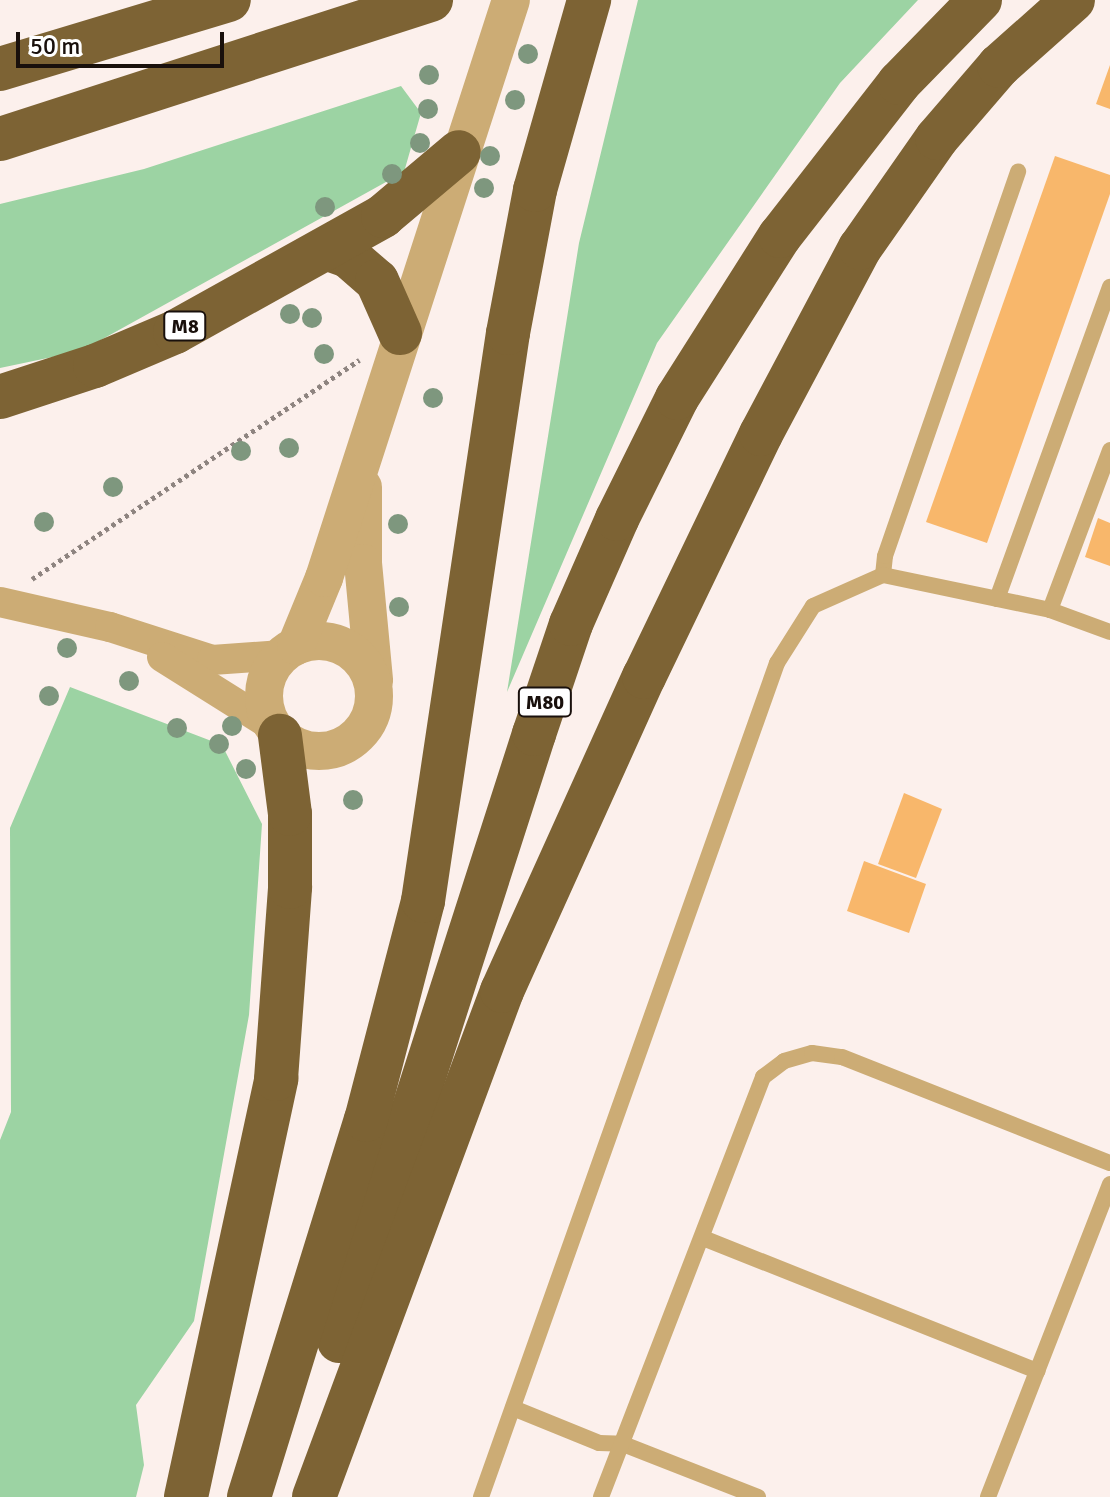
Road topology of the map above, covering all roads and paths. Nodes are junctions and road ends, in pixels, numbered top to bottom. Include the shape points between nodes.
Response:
1 (229, 0) edge
2 (431, 0) edge
3 (511, 0) edge
4 (589, 0) edge
5 (980, 0) edge
6 (1073, 0) edge
7 (0, 69) edge
8 (0, 139) edge
9 (459, 152) junction
10 (1018, 171) dead end
11 (328, 249) junction
12 (1110, 287) edge
13 (400, 333) junction
14 (0, 397) edge
15 (371, 424) junction
16 (1110, 450) edge
17 (883, 575) junction
18 (26, 584) dead end
19 (997, 599) junction
20 (0, 602) edge
21 (1050, 610) junction
22 (110, 627) junction
23 (1110, 632) edge
24 (289, 650) junction
25 (374, 687) junction
26 (276, 731) junction
27 (1110, 1163) edge
28 (1110, 1184) edge
29 (703, 1238) junction
30 (1037, 1371) junction
31 (513, 1408) junction
32 (623, 1444) junction
33 (186, 1497) edge
34 (249, 1497) edge
35 (291, 1497) edge
36 (314, 1497) edge
37 (481, 1497) edge
38 (601, 1497) edge
39 (758, 1497) edge
40 (988, 1497) edge

1 - 7 highway
2 - 8 highway
3 - 9 street
4 - 34 highway via 535,190 510,319 423,901 366,1120
5 - 35 highway, M80 via 889,95 780,236 677,398 617,519 571,624 534,734
6 - 36 highway via 999,66 937,138 860,248 761,434 637,691 502,991
9 - 11 highway, M8 via 424,187
9 - 13 street
10 - 17 lane via 885,556
11 - 13 highway via 348,256 377,281
11 - 14 highway, M8 via 175,332 95,366
12 - 19 lane
13 - 15 street
13 - 18 path
15 - 24 street via 324,578
15 - 25 street via 361,514
16 - 21 lane
17 - 19 lane
17 - 31 lane via 813,606 777,663
19 - 21 lane
20 - 22 street
21 - 23 lane
22 - 24 street via 212,660
22 - 26 street
24 - 25 street via 328,641 346,647 360,658
24 - 26 street via 264,689
25 - 26 street via 370,719 350,743 318,752
26 - 33 highway via 290,814 290,887 276,1079
27 - 29 lane via 842,1057 812,1053 784,1061 763,1077
28 - 30 lane
29 - 30 lane
29 - 32 lane
30 - 40 lane
31 - 32 lane via 599,1443
31 - 37 lane
32 - 38 lane
32 - 39 lane

